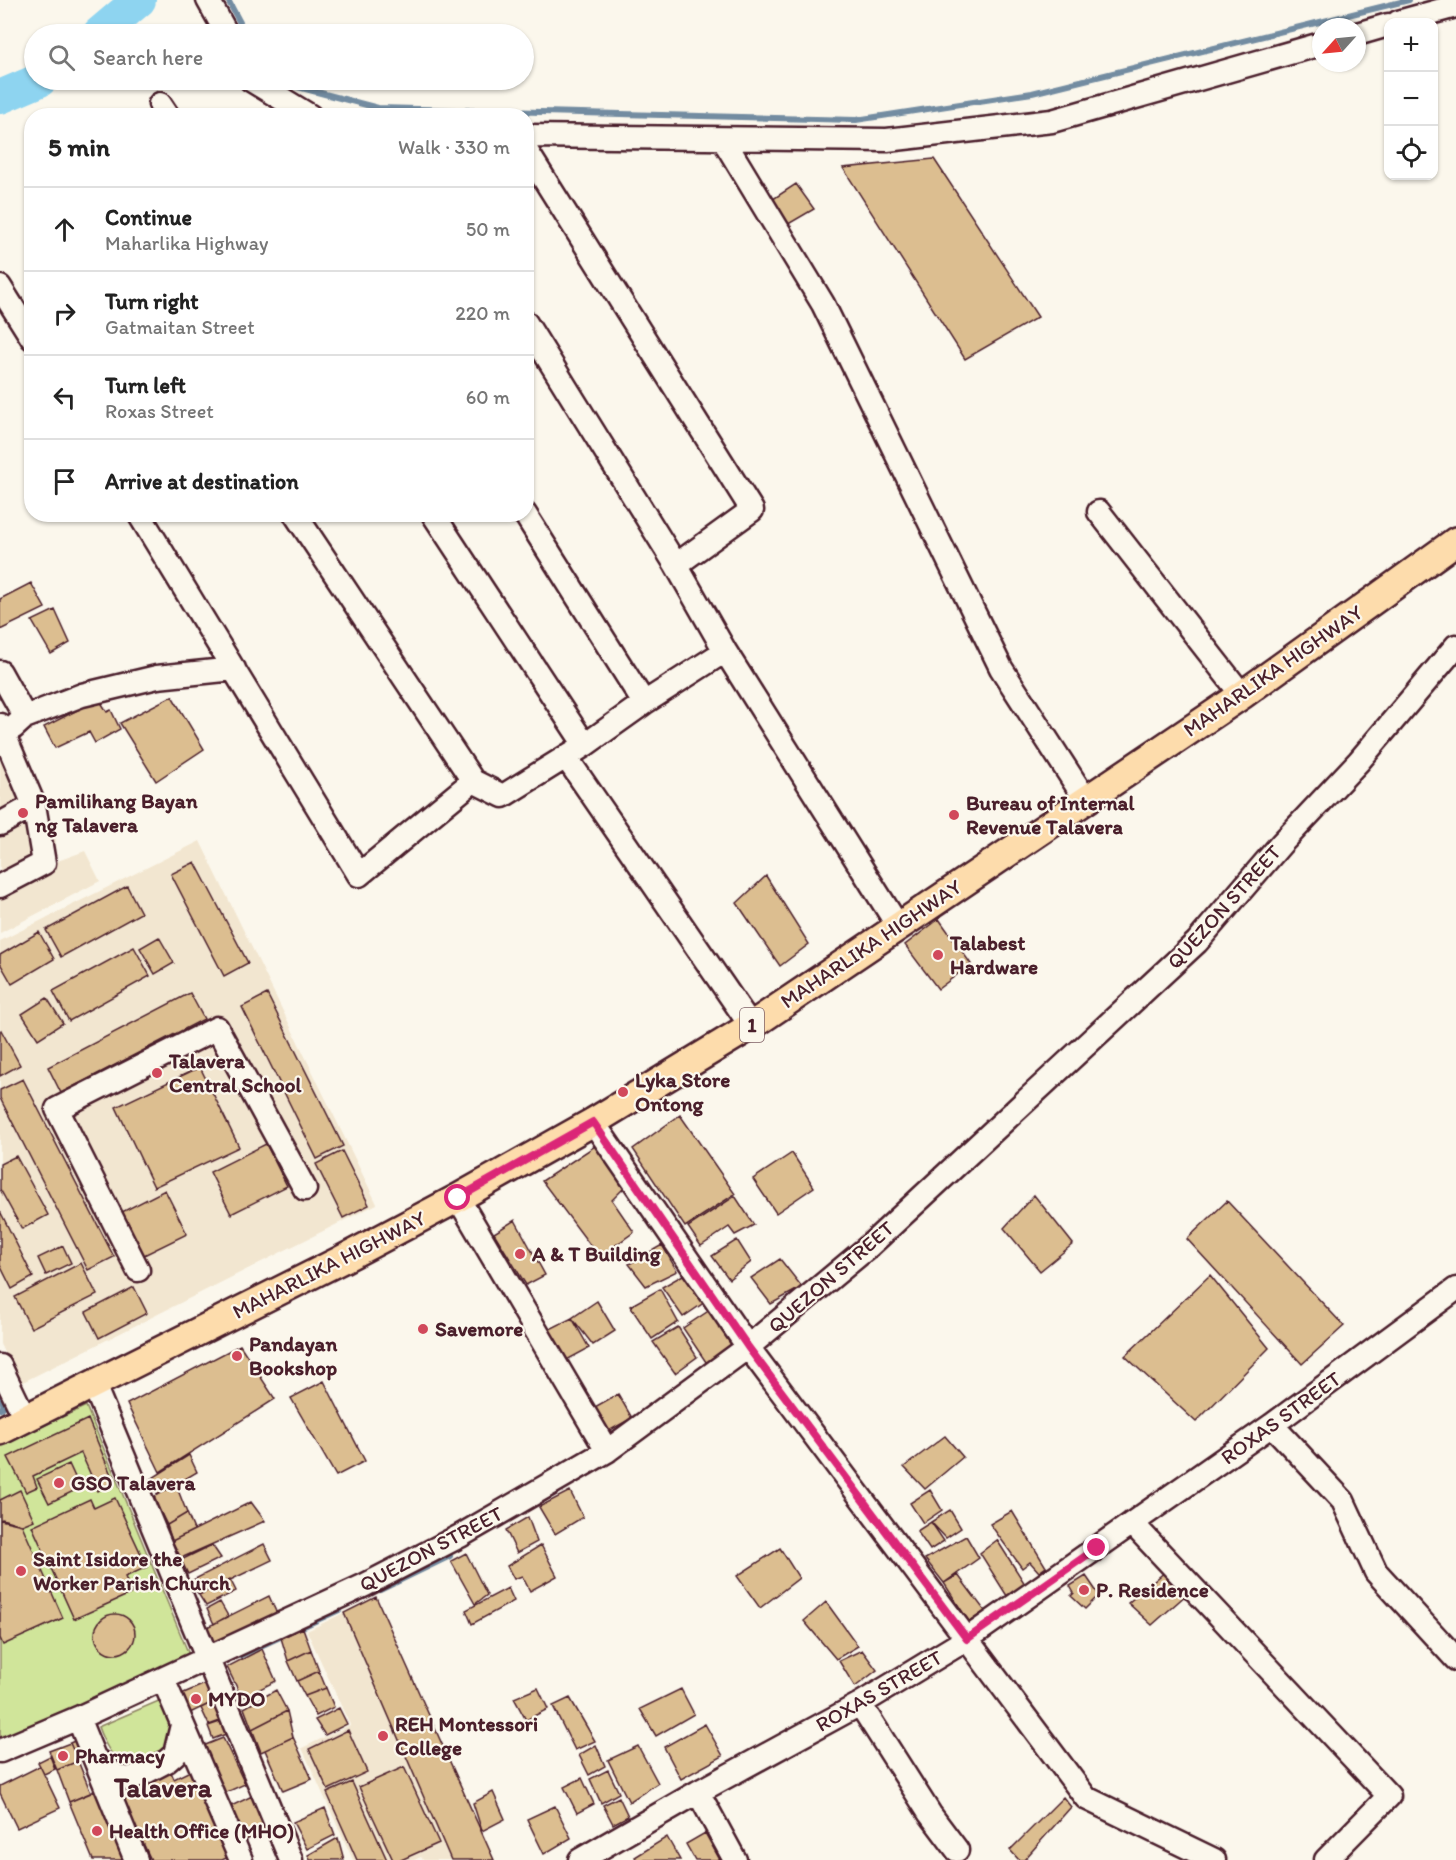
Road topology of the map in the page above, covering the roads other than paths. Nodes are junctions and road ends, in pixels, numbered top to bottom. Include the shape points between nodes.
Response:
1 (208, 0) edge
2 (1456, 6) edge
3 (1412, 18) edge
4 (221, 24) edge
5 (1384, 26) edge
6 (1366, 31) edge
7 (1312, 47) edge
8 (267, 90) edge
9 (297, 108) edge
10 (534, 136) edge
11 (723, 139) junction
12 (535, 176) edge
13 (0, 287) edge
14 (24, 325) edge
15 (534, 336) edge
16 (1099, 512) dead end
17 (144, 522) edge
18 (300, 522) edge
19 (438, 522) edge
20 (530, 522) edge
21 (1456, 541) edge
22 (676, 565) junction
23 (1456, 646) edge
24 (725, 651) junction
25 (234, 669) junction
26 (0, 672) edge
27 (1242, 695) junction
28 (644, 703) junction
29 (25, 717) junction
30 (3, 730) edge
31 (575, 751) junction
32 (473, 781) junction
33 (1086, 800) junction
34 (34, 805) junction
35 (0, 824) edge
36 (0, 886) edge
37 (898, 926) junction
38 (751, 1026) junction
39 (593, 1122) junction
40 (305, 1189) dead end
41 (463, 1195) junction
42 (138, 1270) dead end
43 (1456, 1289) edge
44 (541, 1319) dead end
45 (748, 1347) junction
46 (0, 1366) edge
47 (94, 1385) junction
48 (25, 1418) junction
49 (1272, 1425) junction
50 (0, 1431) edge
51 (607, 1451) junction
52 (1132, 1523) junction
53 (967, 1639) junction
54 (209, 1658) junction
55 (1456, 1659) edge
56 (163, 1679) junction
57 (860, 1704) junction
58 (78, 1718) junction
59 (182, 1725) junction
60 (0, 1750) edge
61 (97, 1760) junction
62 (698, 1792) junction
63 (957, 1850) dead end
64 (136, 1860) edge
65 (241, 1860) edge
66 (291, 1860) edge
67 (580, 1860) edge
68 (735, 1860) edge
69 (1214, 1860) edge
70 (1326, 1860) edge

1 - 4 street
2 - 3 street
5 - 6 street
7 - 11 street via 1052,122 887,140
8 - 9 street
10 - 11 street
11 - 33 street via 823,304 1001,668
12 - 22 street via 752,510
13 - 14 street
15 - 22 street
16 - 27 street
17 - 25 street
18 - 32 street
19 - 31 street
20 - 28 street
21 - 27 main road, MAHARLIKA HIGHWAY / 1
22 - 24 street
23 - 45 street, QUEZON STREET via 1197,942 867,1248
24 - 28 street
24 - 37 street
25 - 29 street via 157,677 82,695
25 - 32 street via 359,875
26 - 29 street
27 - 33 main road, MAHARLIKA HIGHWAY / 1
28 - 31 street
29 - 30 street
30 - 34 street
31 - 32 street via 503,796
31 - 38 street
33 - 37 main road, MAHARLIKA HIGHWAY / 1
34 - 35 street
34 - 36 street via 44,863
37 - 38 main road, MAHARLIKA HIGHWAY / 1
38 - 39 main road, MAHARLIKA HIGHWAY / 1
39 - 41 main road, MAHARLIKA HIGHWAY / 1
39 - 45 street
40 - 42 street via 218,1028 57,1109
41 - 44 street
41 - 47 main road, MAHARLIKA HIGHWAY / 1
41 - 51 street
43 - 49 street, ROXAS STREET
45 - 51 street, QUEZON STREET
45 - 53 street
46 - 48 street
47 - 48 main road, MAHARLIKA HIGHWAY / 1
47 - 54 street
48 - 50 main road, MAHARLIKA HIGHWAY / 1
49 - 52 street, ROXAS STREET
49 - 55 street via 1343,1501 1376,1572
51 - 54 street, QUEZON STREET via 460,1536
52 - 53 street, ROXAS STREET
52 - 70 street via 1389,1796
53 - 57 street, ROXAS STREET
53 - 69 street via 1086,1798
54 - 56 street, QUEZON STREET
54 - 66 street
56 - 58 street, QUEZON STREET
56 - 59 street
57 - 62 street, ROXAS STREET
57 - 63 street
58 - 60 street, QUEZON STREET
58 - 61 street
59 - 61 street via 175,1754 144,1773 129,1779 116,1776
59 - 65 street
61 - 64 street
62 - 67 street, ROXAS STREET
62 - 68 street

